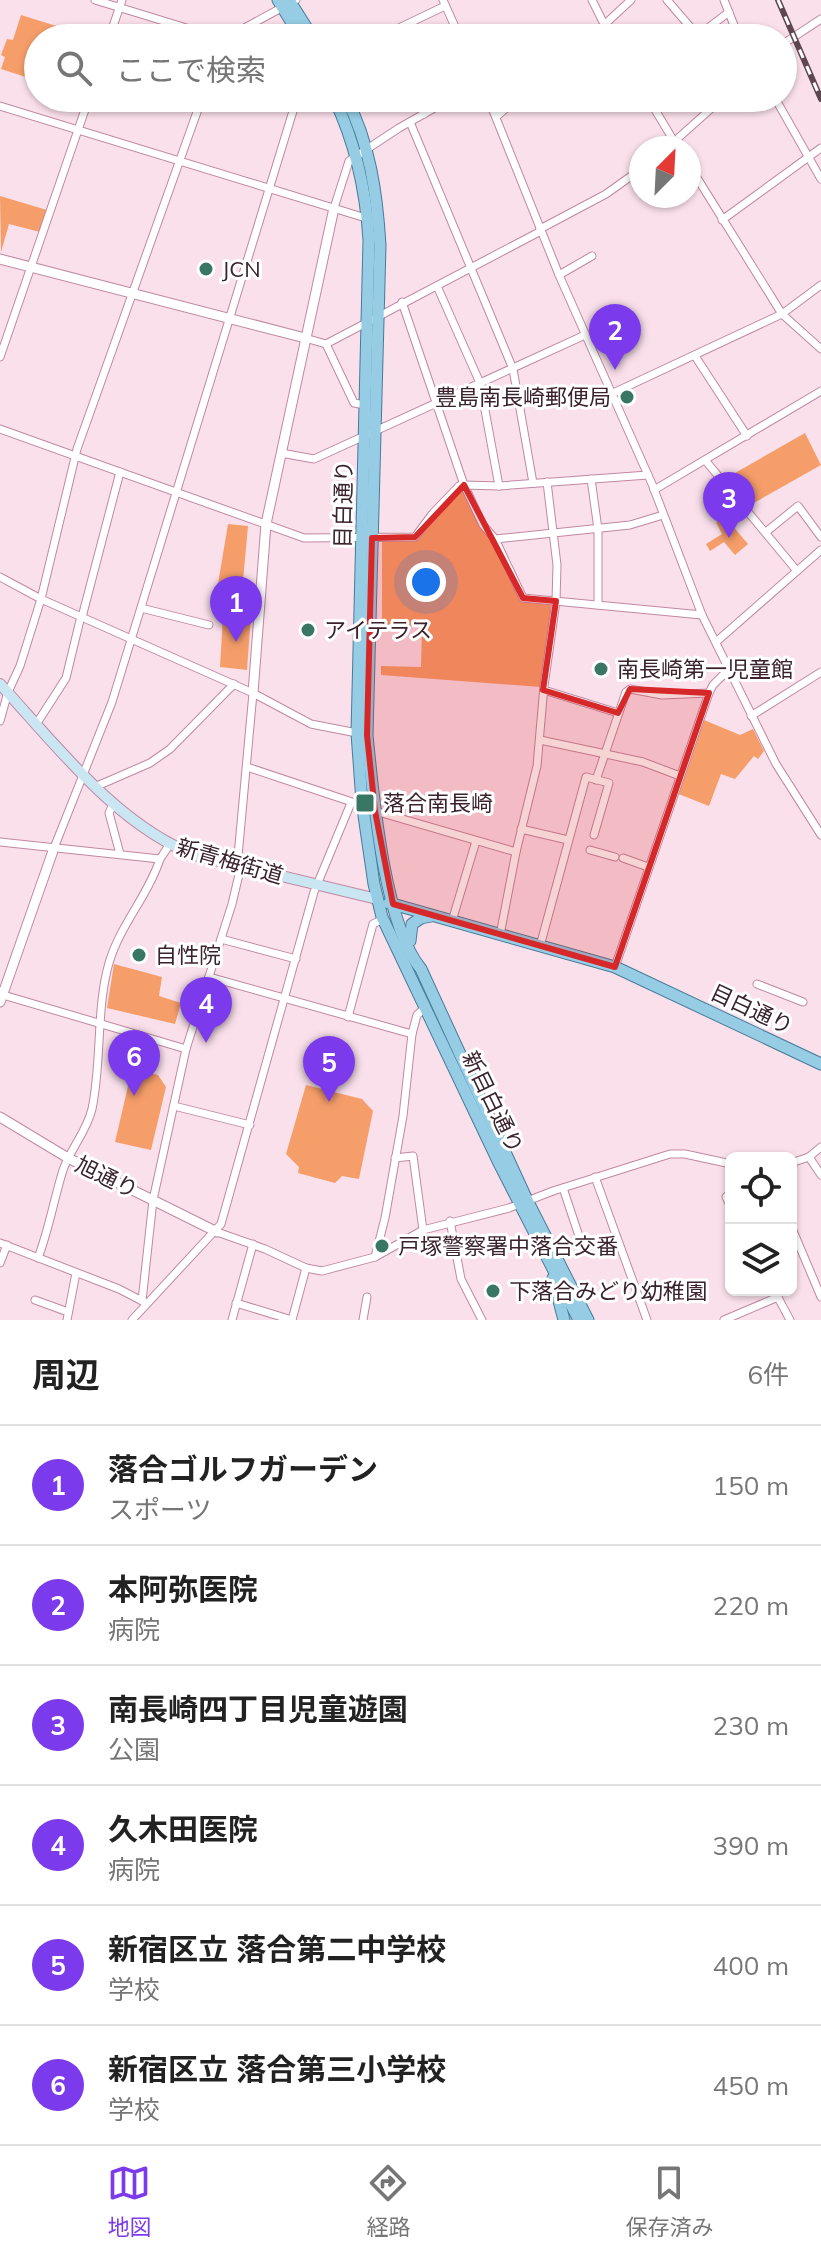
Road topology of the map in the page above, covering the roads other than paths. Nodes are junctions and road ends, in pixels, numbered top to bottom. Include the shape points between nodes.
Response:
1 (95, 0) edge
2 (592, 0) edge
3 (631, 0) edge
4 (667, 0) edge
5 (724, 0) edge
6 (443, 1) edge
7 (287, 2) edge
8 (121, 4) edge
9 (729, 12) junction
10 (821, 19) edge
11 (114, 24) edge
12 (179, 24) edge
13 (250, 24) edge
14 (296, 24) edge
15 (303, 24) edge
16 (404, 24) edge
17 (454, 24) edge
18 (603, 24) edge
19 (606, 24) edge
20 (686, 24) edge
21 (713, 24) edge
22 (734, 24) edge
23 (797, 35) edge
24 (0, 106) edge
25 (84, 112) edge
26 (197, 112) edge
27 (293, 112) edge
28 (341, 112) edge
29 (350, 112) edge
30 (428, 112) edge
31 (495, 112) edge
32 (502, 112) edge
33 (656, 112) edge
34 (709, 112) edge
35 (783, 112) edge
36 (424, 114) joint
37 (497, 116) junction
38 (410, 122) junction
39 (78, 130) junction
40 (671, 136) edge
41 (685, 136) edge
42 (821, 148) edge
43 (361, 153) junction
44 (808, 158) junction
45 (180, 162) junction
46 (629, 178) edge
47 (821, 179) edge
48 (701, 185) edge
49 (269, 189) junction
50 (334, 208) junction
51 (373, 220) junction
52 (722, 220) junction
53 (541, 230) junction
54 (592, 256) dead end
55 (0, 259) edge
56 (31, 267) junction
57 (470, 268) junction
58 (559, 275) junction
59 (821, 285) edge
60 (437, 286) junction
61 (132, 294) junction
62 (402, 302) junction
63 (782, 314) junction
64 (229, 318) junction
65 (372, 321) junction
66 (585, 335) junction
67 (305, 338) junction
68 (326, 344) junction
69 (821, 349) edge
70 (695, 356) junction
71 (0, 357) edge
72 (513, 369) junction
73 (480, 383) junction
74 (821, 391) edge
75 (611, 394) junction
76 (435, 403) junction
77 (365, 405) junction
78 (0, 429) edge
79 (370, 435) junction
80 (747, 436) junction
81 (281, 453) junction
82 (75, 456) junction
83 (705, 460) junction
84 (120, 472) junction
85 (648, 475) junction
86 (591, 479) junction
87 (547, 482) junction
88 (533, 483) junction
89 (464, 485) junction
90 (499, 486) junction
91 (654, 490) junction
92 (176, 492) junction
93 (663, 515) junction
94 (266, 524) junction
95 (598, 529) junction
96 (766, 532) junction
97 (554, 533) junction
98 (821, 537) edge
99 (367, 538) junction
100 (495, 539) junction
101 (821, 550) edge
102 (797, 571) junction
103 (0, 577) edge
104 (41, 599) junction
105 (556, 601) junction
106 (598, 605) junction
107 (141, 608) junction
108 (702, 615) junction
109 (82, 616) junction
110 (209, 625) dead end
111 (132, 638) junction
112 (716, 642) junction
113 (729, 669) junction
114 (821, 672) edge
115 (234, 684) junction
116 (4, 688) edge
117 (544, 690) junction
118 (253, 693) junction
119 (709, 693) junction
120 (618, 713) junction
121 (751, 716) junction
122 (0, 721) edge
123 (37, 723) junction
124 (357, 733) junction
125 (540, 740) junction
126 (603, 754) junction
127 (247, 767) junction
128 (83, 772) junction
129 (680, 776) junction
130 (596, 780) junction
131 (97, 786) junction
132 (357, 802) junction
133 (113, 804) junction
134 (375, 811) junction
135 (821, 813) edge
136 (813, 822) junction
137 (521, 829) junction
138 (594, 835) dead end
139 (821, 835) edge
140 (568, 840) junction
141 (476, 841) junction
142 (0, 842) edge
143 (170, 844) junction
144 (54, 848) junction
145 (590, 850) dead end
146 (516, 852) junction
147 (120, 854) junction
148 (160, 859) junction
149 (241, 866) junction
150 (648, 867) junction
151 (316, 885) junction
152 (377, 899) junction
153 (393, 904) junction
154 (435, 916) junction
155 (383, 919) junction
156 (452, 921) junction
157 (500, 935) junction
158 (221, 939) junction
159 (540, 946) junction
160 (296, 959) junction
161 (414, 961) junction
162 (615, 967) junction
163 (209, 977) junction
164 (757, 984) dead end
165 (1, 997) edge
166 (285, 998) junction
167 (803, 1002) dead end
168 (425, 1008) junction
169 (348, 1017) junction
170 (102, 1024) junction
171 (412, 1034) junction
172 (186, 1049) junction
173 (821, 1064) edge
174 (174, 1106) junction
175 (0, 1117) edge
176 (250, 1125) junction
177 (821, 1147) edge
178 (809, 1157) junction
179 (68, 1158) junction
180 (395, 1158) junction
181 (797, 1161) edge
182 (725, 1163) edge
183 (821, 1175) edge
184 (595, 1177) junction
185 (563, 1188) junction
186 (153, 1200) junction
187 (524, 1202) junction
188 (450, 1221) junction
189 (423, 1230) junction
190 (217, 1232) junction
191 (580, 1239) dead end
192 (797, 1240) edge
193 (4, 1244) edge
194 (253, 1244) junction
195 (375, 1257) junction
196 (38, 1258) junction
197 (0, 1263) edge
198 (551, 1263) junction
199 (306, 1268) junction
200 (76, 1273) junction
201 (770, 1296) edge
202 (778, 1296) edge
203 (367, 1297) dead end
204 (821, 1297) edge
205 (35, 1300) dead end
206 (144, 1302) junction
207 (236, 1303) junction
208 (68, 1316) edge
209 (132, 1320) edge
210 (232, 1320) edge
211 (292, 1320) edge
212 (363, 1320) edge
213 (482, 1320) edge
214 (564, 1320) edge
215 (579, 1320) edge
216 (591, 1320) edge
217 (647, 1320) edge
218 (724, 1320) edge
219 (790, 1320) edge

1 - 8 street
2 - 18 street
3 - 19 street
4 - 20 street
5 - 9 street
6 - 16 street
6 - 17 street
7 - 13 street
7 - 14 main road
7 - 15 main road
8 - 11 street
8 - 12 street
9 - 21 street
9 - 22 street
10 - 23 street
24 - 39 street
25 - 39 street
26 - 45 street
27 - 49 street
28 - 43 main road, 目白通り
29 - 43 main road, 目白通り
30 - 36 street
31 - 37 street
32 - 37 street
33 - 40 street
34 - 41 street
35 - 44 street
36 - 38 street
37 - 53 street
38 - 43 street
38 - 57 street
39 - 45 street
39 - 56 street
42 - 44 street
43 - 50 street via 344,171
43 - 51 main road, 目白通り
44 - 47 street
44 - 52 street
45 - 49 street
45 - 61 street
46 - 53 street
48 - 52 street
49 - 50 street
49 - 64 street
50 - 51 street
50 - 67 street
51 - 65 main road, 目白通り
52 - 63 street
53 - 57 street
53 - 58 street
54 - 58 street
55 - 56 street
56 - 61 street
56 - 71 street
57 - 60 street
57 - 72 street
58 - 66 street
59 - 63 street
60 - 62 street
60 - 73 street
61 - 64 street
61 - 82 street
62 - 65 street
62 - 76 street
63 - 69 street
63 - 70 street
64 - 67 street
64 - 92 street
65 - 68 street
65 - 77 main road, 目白通り
65 - 79 main road, 目白通り
66 - 72 street
66 - 75 street
67 - 68 street
67 - 81 street
68 - 77 street via 354,403
70 - 75 street
70 - 80 street
72 - 73 street
72 - 88 street
73 - 76 street
73 - 90 street
74 - 80 street
75 - 85 street
76 - 79 street
76 - 89 street
77 - 79 main road, 目白通り
78 - 82 street
79 - 81 street via 314,459
79 - 99 main road, 目白通り
80 - 83 street
81 - 94 street
82 - 84 street
82 - 104 street
83 - 91 street
83 - 96 street
84 - 92 street
84 - 109 street
85 - 86 street
85 - 91 street
86 - 87 street
86 - 95 street
87 - 88 street
87 - 97 street
88 - 90 street
89 - 90 street
89 - 99 street via 415,537
89 - 100 street
91 - 93 street
92 - 94 street
92 - 107 street
93 - 95 street
93 - 108 street
94 - 99 street via 304,538
94 - 118 street
95 - 97 street
95 - 106 street
96 - 98 street via 798,506
96 - 102 street
97 - 100 street
97 - 105 street
99 - 124 main road, 目白通り
99 - 134 main road, 目白通り via 367,735
100 - 105 street via 523,598
101 - 102 street
102 - 112 street
103 - 104 street
104 - 109 street
104 - 116 street via 20,666
105 - 106 street
105 - 117 street
106 - 108 street
107 - 110 street
107 - 111 street
108 - 112 street
109 - 111 street
109 - 123 street via 66,678
111 - 115 street
111 - 128 street
112 - 113 street
113 - 119 street
113 - 121 street
114 - 121 street
115 - 118 street
115 - 131 street via 170,749
116 - 122 street
116 - 123 main road, 新青梅街道
117 - 120 street
117 - 125 street
118 - 124 street via 311,724
118 - 127 street
119 - 120 street via 662,695 630,689
119 - 129 street
120 - 126 street
121 - 136 street
123 - 128 main road, 新青梅街道
124 - 132 main road, 目白通り
125 - 126 street
125 - 137 street
126 - 129 street
126 - 130 street
127 - 132 street
127 - 149 street
128 - 131 main road, 新青梅街道
128 - 144 street
129 - 150 street
130 - 138 street via 609,783
130 - 140 street via 586,777
131 - 133 main road, 新青梅街道
132 - 151 street
132 - 152 main road, 目白通り
133 - 143 main road, 新青梅街道
133 - 147 street via 109,813
134 - 141 street
134 - 153 main road, 目白通り
135 - 136 street
136 - 139 street
137 - 140 street
137 - 146 street
140 - 159 street
141 - 146 street
141 - 156 street
142 - 144 street
143 - 148 street
143 - 149 main road, 新青梅街道
144 - 147 street
144 - 165 street
145 - 150 street
146 - 157 street
147 - 148 street
148 - 170 street via 114,949
149 - 151 main road, 新青梅街道
149 - 158 street
150 - 162 street
151 - 152 main road, 新青梅街道
151 - 160 street
152 - 153 main road, 目白通り
152 - 155 main road, 新目白通り
153 - 154 main road, 目白通り
153 - 161 main road, 新目白通り
154 - 156 main road, 目白通り
154 - 161 main road via 421,918 410,928
155 - 168 main road, 新目白通り
155 - 169 street via 373,924
156 - 157 main road, 目白通り
157 - 159 main road, 目白通り
158 - 160 street
158 - 163 street
159 - 162 main road, 目白通り
160 - 166 street
161 - 187 main road, 新目白通り
162 - 173 main road, 目白通り
163 - 166 street
163 - 172 street
164 - 167 street
165 - 170 street
166 - 169 street
166 - 176 street
168 - 171 street via 417,1015
168 - 187 main road, 新目白通り
169 - 171 street
170 - 172 street
170 - 179 street via 91,1112
171 - 180 street
172 - 174 street
174 - 176 street
174 - 186 street
175 - 179 street, 旭通り
176 - 190 street
177 - 178 street
178 - 181 street
178 - 183 street
179 - 186 street, 旭通り
179 - 196 street
180 - 189 street via 413,1156
180 - 195 street
182 - 184 street via 670,1154
184 - 185 street
184 - 217 street
185 - 187 street
185 - 191 street
186 - 190 street, 旭通り
186 - 206 street
187 - 188 street
187 - 198 main road, 新目白通り
187 - 216 main road, 新目白通り via 582,1296
188 - 189 street
188 - 213 street via 461,1279
189 - 195 street
190 - 194 street
190 - 206 street
192 - 204 street
193 - 196 street
193 - 197 street
194 - 199 street
194 - 207 street
195 - 199 street via 322,1271
196 - 200 street
198 - 214 main road
198 - 215 main road, 新目白通り
199 - 211 street
200 - 206 street
200 - 208 street
201 - 218 street
202 - 219 street
203 - 212 street
205 - 208 street
206 - 209 street
207 - 210 street
207 - 211 street

